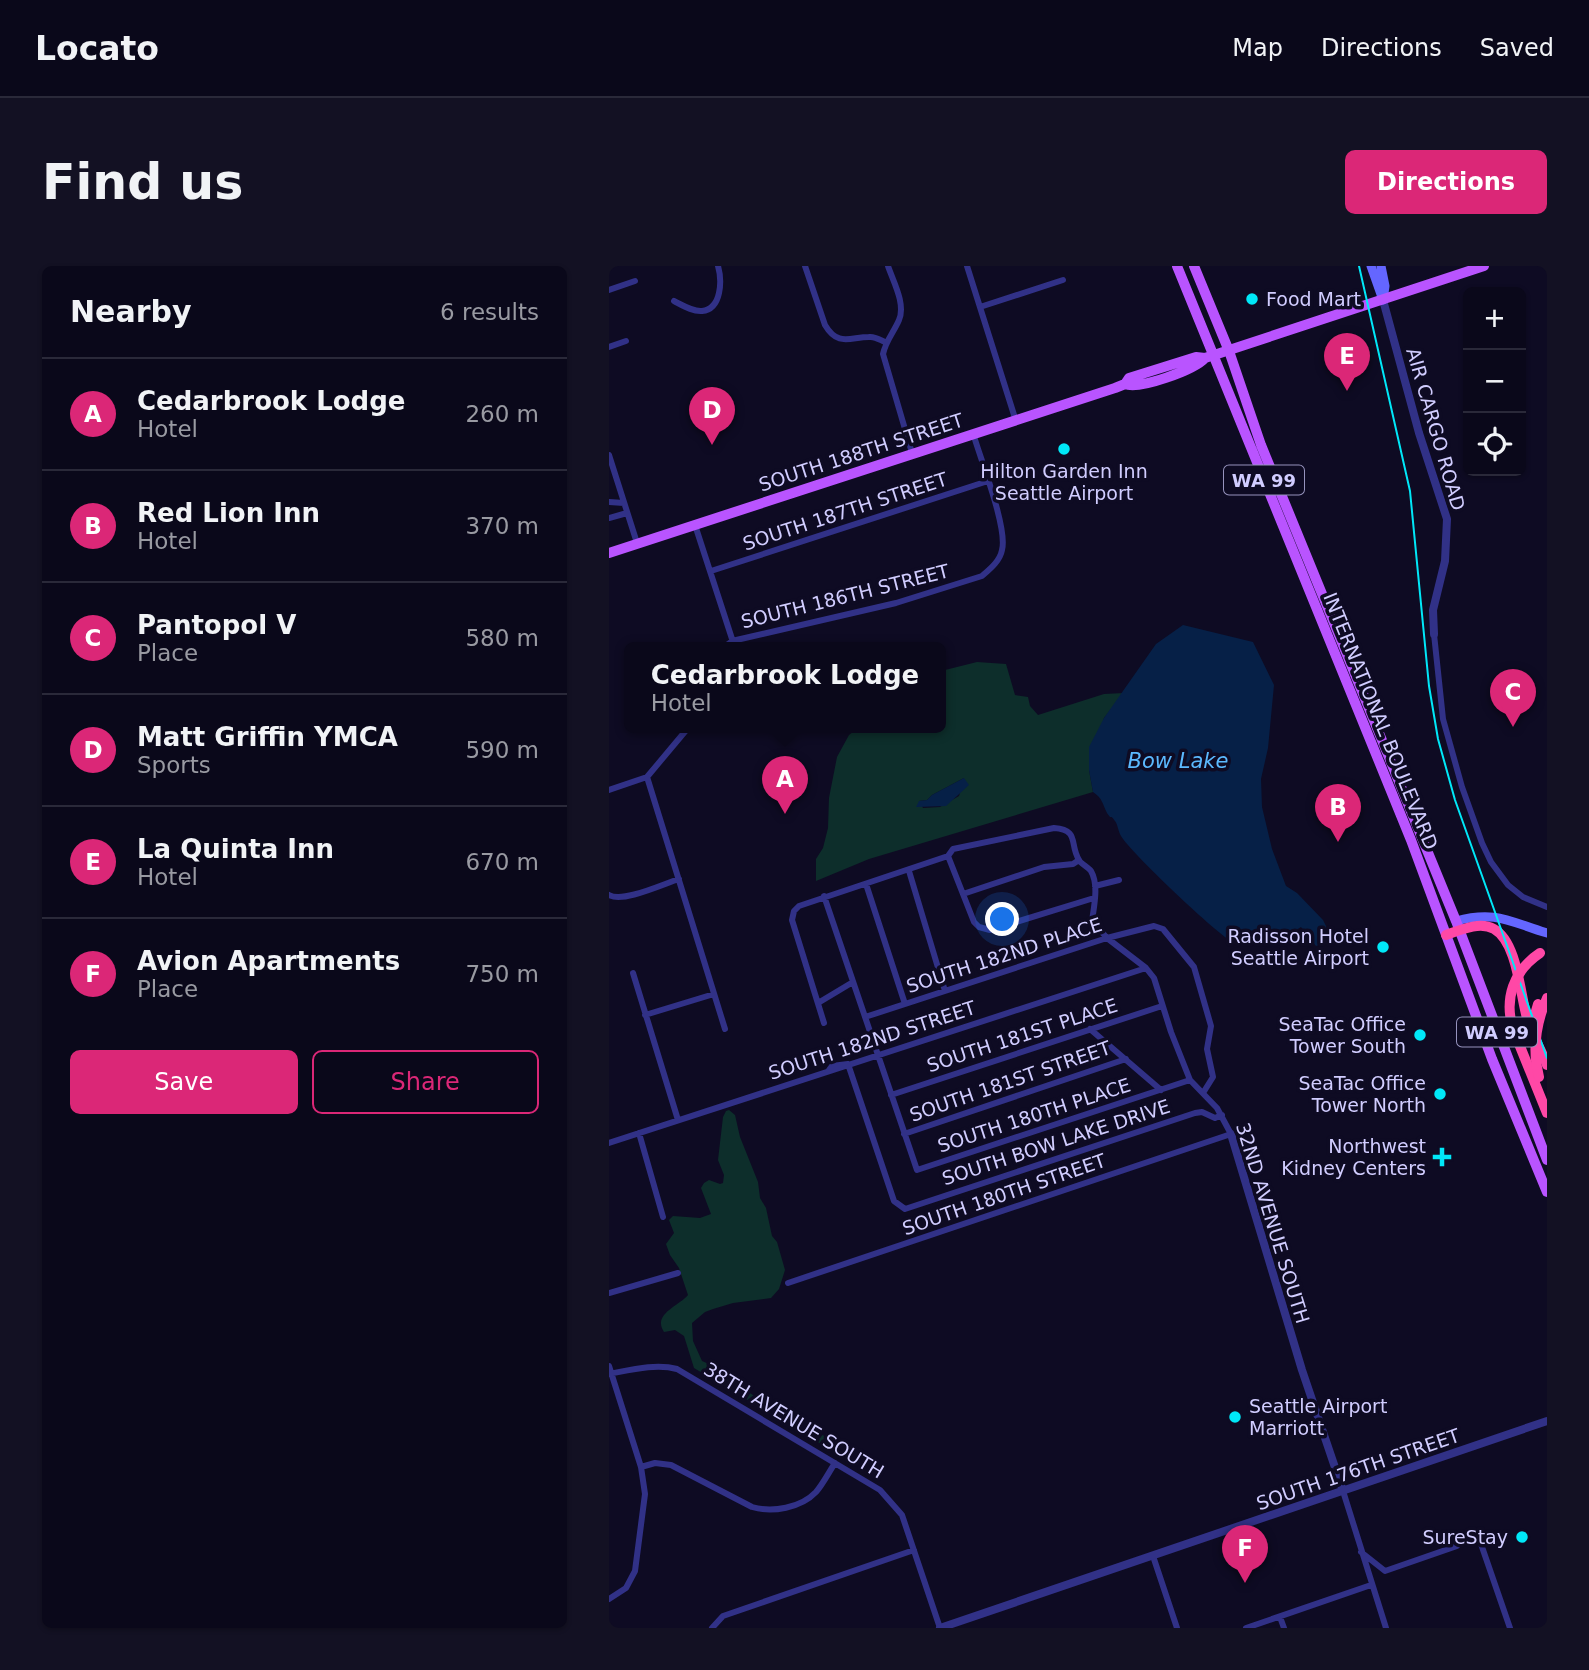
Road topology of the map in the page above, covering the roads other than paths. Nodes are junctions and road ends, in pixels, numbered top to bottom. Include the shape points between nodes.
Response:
1 (718, 266) edge
2 (804, 266) edge
3 (888, 266) edge
4 (967, 266) edge
5 (1177, 266) edge
6 (1194, 266) edge
7 (1371, 266) edge
8 (1381, 266) edge
9 (1484, 266) edge
10 (1063, 280) dead end
11 (635, 281) dead end
12 (609, 290) edge
13 (1383, 300) junction
14 (674, 301) dead end
15 (980, 307) junction
16 (626, 341) dead end
17 (885, 342) junction
18 (609, 346) edge
19 (1229, 351) junction
20 (1209, 357) junction
21 (1016, 418) junction
22 (973, 433) junction
23 (912, 453) junction
24 (609, 455) edge
25 (988, 481) junction
26 (609, 502) edge
27 (624, 503) junction
28 (627, 513) junction
29 (609, 518) edge
30 (695, 524) junction
31 (637, 543) junction
32 (609, 553) edge
33 (711, 571) junction
34 (1434, 634) joint
35 (734, 642) edge
36 (746, 642) edge
37 (684, 733) edge
38 (647, 777) junction
39 (609, 790) edge
40 (948, 856) junction
41 (1079, 860) junction
42 (909, 871) junction
43 (679, 879) junction
44 (1119, 880) dead end
45 (866, 884) junction
46 (1095, 886) junction
47 (963, 894) junction
48 (611, 897) edge
49 (824, 897) junction
50 (1094, 898) junction
51 (1547, 907) edge
52 (1457, 926) junction
53 (1444, 930) junction
54 (1547, 931) edge
55 (1107, 939) junction
56 (1543, 952) edge
57 (1146, 968) junction
58 (633, 973) dead end
59 (853, 982) junction
60 (945, 991) junction
61 (714, 994) junction
62 (1542, 1001) edge
63 (818, 1003) junction
64 (905, 1004) junction
65 (1162, 1006) junction
66 (645, 1015) junction
67 (865, 1017) junction
68 (824, 1023) dead end
69 (725, 1029) dead end
70 (1090, 1029) junction
71 (1532, 1032) junction
72 (878, 1055) junction
73 (1126, 1059) junction
74 (848, 1064) junction
75 (1547, 1065) edge
76 (1190, 1080) junction
77 (1161, 1090) junction
78 (1203, 1093) junction
79 (891, 1095) junction
80 (1547, 1100) edge
81 (1547, 1113) edge
82 (1222, 1115) junction
83 (678, 1120) junction
84 (639, 1133) junction
85 (904, 1134) junction
86 (1231, 1134) junction
87 (609, 1143) edge
88 (1547, 1160) edge
89 (1547, 1192) edge
90 (663, 1217) dead end
91 (678, 1273) dead end
92 (788, 1283) dead end
93 (609, 1293) edge
94 (609, 1366) edge
95 (610, 1374) edge
96 (1547, 1421) edge
97 (835, 1463) junction
98 (641, 1467) junction
99 (1343, 1491) junction
100 (1481, 1544) dead end
101 (1457, 1546) dead end
102 (914, 1550) junction
103 (1361, 1552) junction
104 (1153, 1556) junction
105 (1371, 1585) junction
106 (609, 1599) edge
107 (1280, 1617) junction
108 (712, 1627) edge
109 (940, 1628) edge
110 (1177, 1628) edge
111 (1246, 1628) edge
112 (1284, 1628) edge
113 (1386, 1628) edge
114 (1510, 1628) edge

1 - 14 street via 721,280 710,308 702,311
2 - 17 street via 829,333 849,341 871,336
3 - 17 street via 901,311
4 - 15 street
5 - 20 main road, INTERNATIONAL BOULEVARD / WA 99
6 - 19 main road, INTERNATIONAL BOULEVARD / WA 99
7 - 13 main road
8 - 13 main road
9 - 13 main road, SOUTH 188TH STREET
10 - 15 street
11 - 12 street
13 - 19 main road, SOUTH 188TH STREET
13 - 34 street, AIR CARGO ROAD via 1447,519 1445,561 1433,610
15 - 21 street
16 - 18 street
17 - 23 street via 883,354
19 - 20 main road, SOUTH 188TH STREET
19 - 52 main road, INTERNATIONAL BOULEVARD / WA 99 via 1261,445
20 - 21 main road, SOUTH 188TH STREET via 1161,378 1132,387 1125,384
20 - 53 main road, INTERNATIONAL BOULEVARD / WA 99 via 1411,840
21 - 22 main road, SOUTH 188TH STREET
22 - 23 main road, SOUTH 188TH STREET
22 - 25 street
23 - 30 main road, SOUTH 188TH STREET
24 - 27 street
25 - 33 street, SOUTH 187TH STREET
25 - 36 street, SOUTH 186TH STREET via 1003,550 982,576
26 - 27 street
27 - 28 street
28 - 29 street
28 - 31 street
30 - 31 main road, SOUTH 188TH STREET
30 - 33 street
31 - 32 main road, SOUTH 188TH STREET
33 - 35 street
34 - 51 street, AIR CARGO ROAD via 1443,719 1482,843 1508,885
37 - 38 street
38 - 39 street
38 - 43 street
40 - 41 street via 953,849 1054,828 1073,836
40 - 42 street
40 - 47 street
41 - 46 street via 1090,870
41 - 47 street
42 - 45 street
42 - 60 street
43 - 48 street via 623,898
43 - 61 street
44 - 46 street
45 - 49 street
45 - 64 street
46 - 50 street, 32ND AVENUE SOUTH
47 - 50 street via 974,922 991,930
49 - 59 street
49 - 63 street via 799,906 792,920
50 - 55 street, 32ND AVENUE SOUTH via 1092,921
52 - 53 highway
52 - 54 main road via 1484,915
52 - 71 highway via 1485,926 1501,935 1511,953
52 - 88 main road, INTERNATIONAL BOULEVARD / WA 99
53 - 89 main road, INTERNATIONAL BOULEVARD / WA 99
55 - 57 street, 32ND AVENUE SOUTH
55 - 60 street, SOUTH 182ND PLACE
55 - 78 street, SOUTH 182ND PLACE via 1154,926 1163,929 1194,967 1211,1026 1207,1049 1213,1077
56 - 81 highway, bridge via 1524,967 1509,1001 1513,1029
57 - 65 street, 32ND AVENUE SOUTH
57 - 72 street, SOUTH 182ND STREET
58 - 66 street
59 - 63 street
59 - 67 street
60 - 64 street, SOUTH 182ND PLACE
61 - 66 street
61 - 69 street
62 - 71 highway
62 - 80 highway, bridge via 1535,1056
63 - 68 street
64 - 67 street, SOUTH 182ND PLACE
65 - 70 street, SOUTH 181ST PLACE
65 - 76 street, 32ND AVENUE SOUTH
66 - 83 street
67 - 72 street
70 - 73 street, SOUTH 180TH PLACE
70 - 79 street, SOUTH 181ST PLACE
71 - 75 highway
72 - 74 street, SOUTH 182ND STREET
72 - 79 street
73 - 77 street, SOUTH 180TH PLACE
73 - 85 street, SOUTH 181ST STREET
74 - 82 street, SOUTH BOW LAKE DRIVE via 894,1201 900,1207 1195,1113 1215,1118
74 - 83 street, SOUTH 182ND STREET
76 - 77 street, SOUTH 180TH PLACE
76 - 78 street, 32ND AVENUE SOUTH
77 - 85 street, SOUTH 180TH PLACE via 917,1170
78 - 82 street, 32ND AVENUE SOUTH
79 - 85 street
82 - 86 street, 32ND AVENUE SOUTH
83 - 84 street, SOUTH 182ND STREET
84 - 87 street, SOUTH 182ND STREET
84 - 90 street
86 - 92 street, SOUTH 180TH STREET
86 - 99 street, 32ND AVENUE SOUTH
91 - 93 street
94 - 95 street
95 - 97 street, 38TH AVENUE SOUTH via 668,1366 677,1369
95 - 98 street
96 - 99 street, SOUTH 176TH STREET
97 - 98 street via 815,1493 775,1510 752,1507 671,1465
97 - 102 street, 38TH AVENUE SOUTH via 895,1504
98 - 106 street via 645,1494 635,1571 626,1588
99 - 103 street, 32ND AVENUE SOUTH
99 - 104 street, SOUTH 176TH STREET
100 - 114 street
101 - 103 street via 1385,1571
102 - 108 street via 723,1616
102 - 109 street, 38TH AVENUE SOUTH
103 - 105 street, 32ND AVENUE SOUTH
104 - 109 street, SOUTH 176TH STREET
104 - 110 street
105 - 107 street
105 - 113 street, 32ND AVENUE SOUTH
107 - 111 street
107 - 112 street

